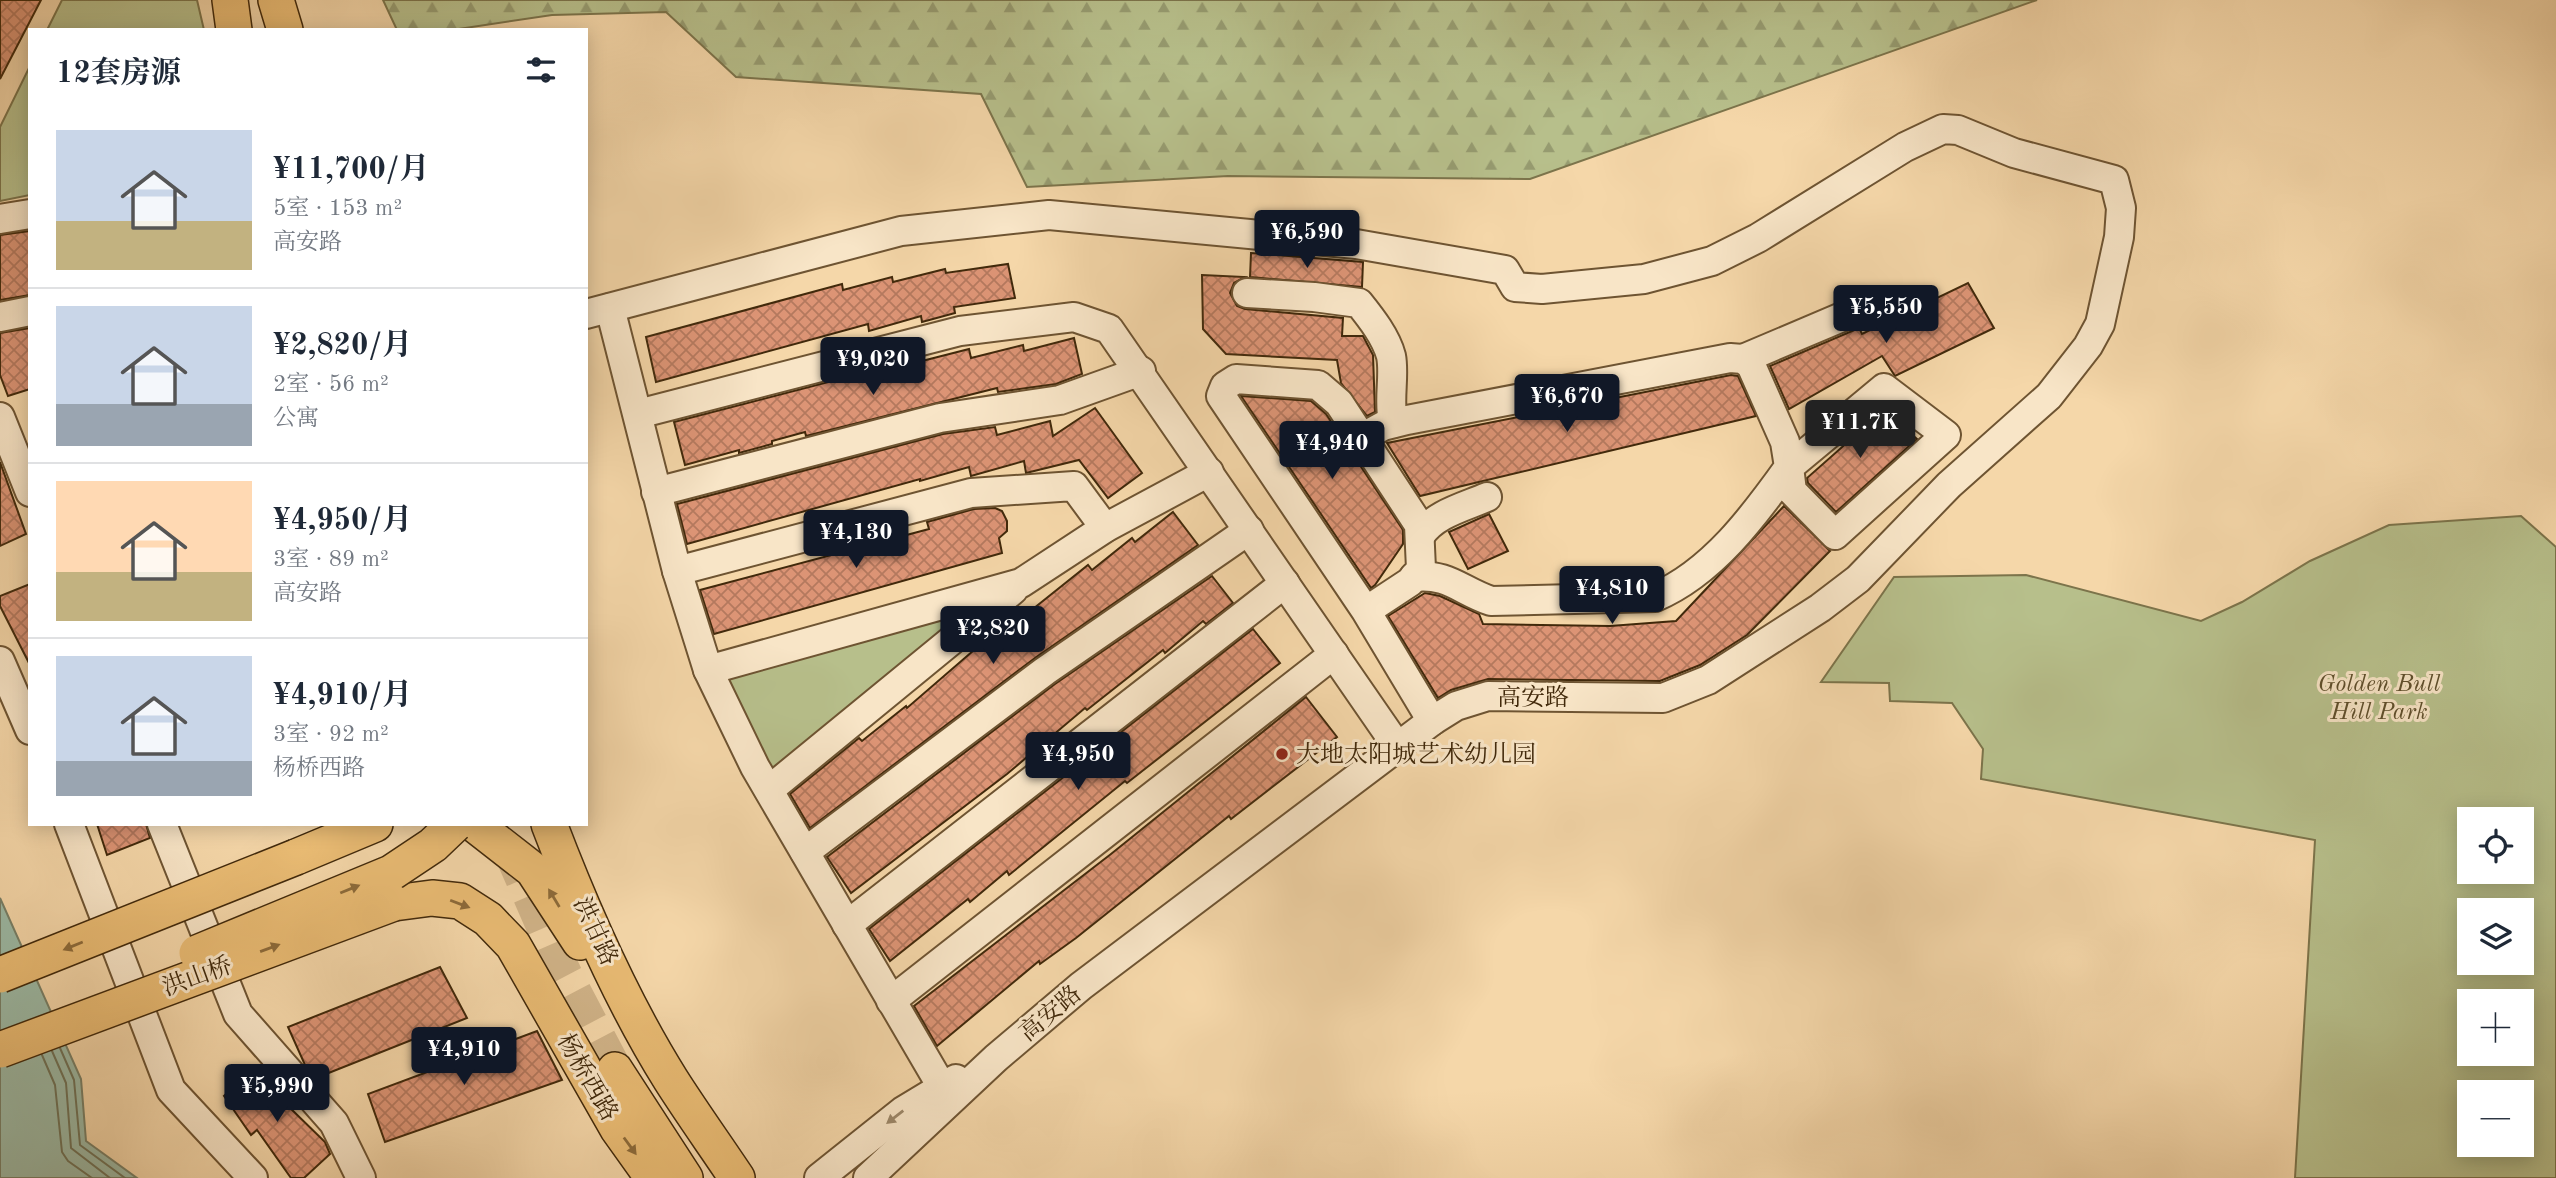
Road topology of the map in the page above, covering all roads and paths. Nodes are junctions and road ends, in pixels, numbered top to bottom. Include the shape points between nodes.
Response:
1 (275, 0) edge
2 (284, 28) edge
3 (28, 214) edge
4 (0, 219) edge
5 (1247, 293) dead end
6 (1875, 303) dead end
7 (28, 311) edge
8 (598, 311) edge
9 (0, 317) edge
10 (1743, 359) junction
11 (1141, 372) junction
12 (638, 414) junction
13 (0, 417) edge
14 (1393, 424) junction
15 (1363, 437) junction
16 (1789, 467) junction
17 (1209, 472) junction
18 (28, 487) edge
19 (656, 492) junction
20 (1487, 497) dead end
21 (1105, 528) junction
22 (1249, 530) junction
23 (1420, 536) junction
24 (677, 571) junction
25 (1414, 577) junction
26 (1021, 583) junction
27 (1285, 583) junction
28 (1366, 611) junction
29 (1334, 654) junction
30 (0, 661) edge
31 (708, 670) junction
32 (1432, 721) junction
33 (28, 725) edge
34 (1397, 746) junction
35 (769, 790) junction
36 (70, 826) edge
37 (163, 826) edge
38 (370, 826) edge
39 (453, 826) edge
40 (477, 826) edge
41 (550, 826) edge
42 (805, 852) junction
43 (394, 903) joint
44 (847, 925) junction
45 (0, 975) edge
46 (891, 1001) junction
47 (92, 1015) junction
48 (646, 1037) junction
49 (0, 1050) edge
50 (996, 1058) junction
51 (615, 1070) tunnel mouth
52 (942, 1087) junction
53 (253, 1178) edge
54 (361, 1178) edge
55 (653, 1178) edge
56 (685, 1178) edge
57 (737, 1178) edge
58 (819, 1178) edge
59 (868, 1178) edge

1 - 2 main road
3 - 4 street
5 - 14 street via 1359,303 1384,339 1391,358
6 - 10 street
7 - 9 street
8 - 12 street
8 - 32 street, 高安路 via 901,231 1049,215 1343,242 1438,256 1505,270 1515,286 1542,289 1644,279 1712,261 1758,238 1943,129 2114,180 2121,208 2119,237 2100,324 2088,346 2049,396 1949,485 1858,579 1708,680 1662,698 1488,696 1456,706
10 - 14 street via 1701,362
10 - 16 street via 1751,365 1772,409
11 - 12 street via 1109,329 1074,317 1034,319 960,331
11 - 17 street
11 - 19 street via 1060,400 940,418
12 - 19 street
13 - 18 street
14 - 15 street
15 - 23 street via 1419,525
15 - 28 street via 1339,403 1318,385 1236,379 1221,396
16 - 16 street via 1792,491 1835,535 1946,435 1884,388
16 - 25 street via 1735,535 1676,588 1655,597 1491,601 1470,594 1451,580
17 - 21 street
17 - 22 street
19 - 24 street
20 - 23 street via 1437,519
21 - 24 street via 1074,485 971,494
21 - 26 street
22 - 27 street
22 - 42 street via 1045,671
23 - 25 street via 1421,569
24 - 31 street
25 - 28 street
26 - 31 street
26 - 35 street
27 - 29 street
27 - 44 street
28 - 32 street
29 - 34 street
29 - 46 street
30 - 33 street
31 - 35 street
32 - 34 street, 高安路
34 - 50 street, 高安路 via 1081,986
35 - 42 street
36 - 53 street via 171,1090
37 - 54 street via 238,1014 334,1123
38 -> 45 main road, bridge
47 -> 39 main road, bridge via 170,965 391,873
48 -> 40 main road via 540,878
41 - 48 main road, 洪甘路
42 - 44 street
47 -> 43 main road, 洪山桥, bridge
43 -> 55 main road, 杨桥西路 via 432,898 460,901 488,919 513,945 618,1129
44 - 46 street
46 - 52 street
47 - 49 main road, 洪山桥, bridge
48 - 57 main road
50 - 52 street, 高安路
50 - 59 street, 高安路
51 - 56 main road
52 -> 58 street, 高安路 via 903,1111

